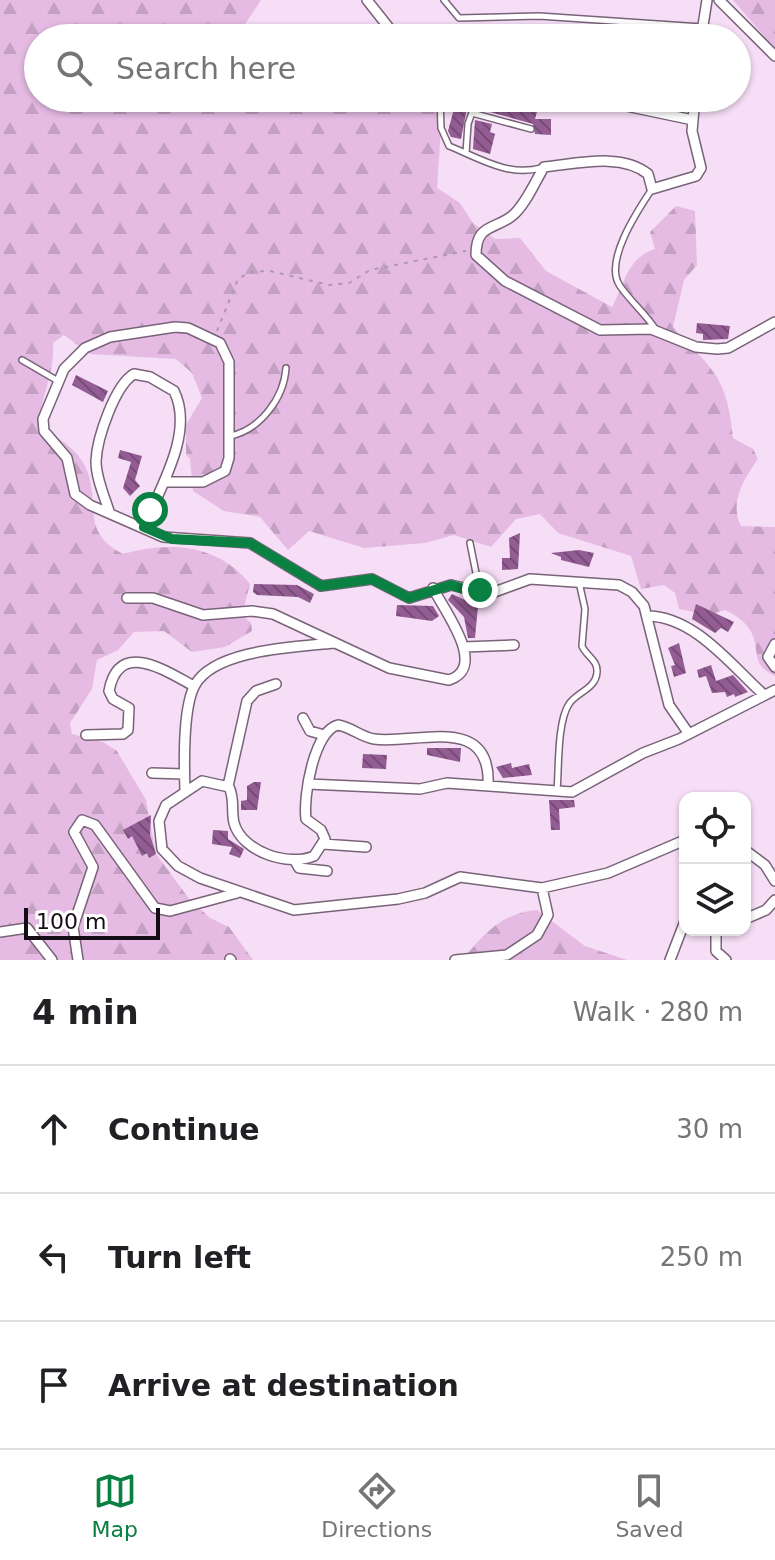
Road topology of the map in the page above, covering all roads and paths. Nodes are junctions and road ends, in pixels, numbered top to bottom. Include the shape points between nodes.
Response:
1 (367, 0) edge
2 (444, 0) edge
3 (707, 0) edge
4 (719, 0) edge
5 (386, 24) edge
6 (658, 24) edge
7 (703, 24) edge
8 (743, 24) edge
9 (751, 32) edge
10 (775, 56) edge
11 (441, 112) edge
12 (655, 112) edge
13 (694, 112) edge
14 (472, 113) joint
15 (693, 120) junction
16 (531, 129) dead end
17 (466, 153) junction
18 (544, 167) junction
19 (652, 189) junction
20 (475, 249) junction
21 (775, 322) edge
22 (657, 331) junction
23 (214, 339) junction
24 (22, 360) dead end
25 (286, 368) dead end
26 (58, 381) junction
27 (229, 436) junction
28 (164, 482) junction
29 (109, 511) junction
30 (144, 527) junction
31 (470, 543) dead end
32 (579, 582) junction
33 (433, 588) junction
34 (480, 594) junction
35 (127, 598) dead end
36 (647, 616) junction
37 (334, 643) junction
38 (775, 644) edge
39 (514, 645) dead end
40 (464, 647) junction
41 (775, 667) edge
42 (276, 684) dead end
43 (194, 686) junction
44 (775, 690) edge
45 (763, 694) junction
46 (303, 718) dead end
47 (689, 734) junction
48 (86, 735) dead end
49 (324, 735) junction
50 (152, 773) dead end
51 (184, 774) junction
52 (308, 784) junction
53 (228, 786) junction
54 (488, 786) junction
55 (185, 790) junction
56 (557, 792) junction
57 (679, 843) edge
58 (323, 844) junction
59 (366, 847) dead end
60 (751, 854) edge
61 (295, 861) junction
62 (327, 871) dead end
63 (775, 881) edge
64 (542, 888) junction
65 (237, 893) junction
66 (775, 900) edge
67 (751, 916) edge
68 (0, 932) edge
69 (679, 936) edge
70 (716, 936) edge
71 (52, 960) edge
72 (78, 960) edge
73 (455, 960) edge
74 (670, 960) edge
75 (726, 960) edge

1 - 5 street
2 - 6 lane via 459,18 539,16
3 - 7 street
4 - 8 street
9 - 10 street
11 - 17 lane via 444,140
12 - 15 street
13 - 15 street
14 - 16 lane
14 - 17 lane
15 - 19 street via 699,172
17 - 18 lane via 507,169
18 - 19 street via 598,161 634,166 648,174
18 - 20 street via 513,216 481,234
19 - 22 lane via 625,237 614,273
20 - 22 street via 492,273 594,328
20 - 23 path via 370,270 349,283 329,285 270,271 250,272 238,279
21 - 22 street via 717,349 696,347
23 - 26 street via 175,327 110,337 85,348
23 - 27 street via 228,355
24 - 26 lane
25 - 27 lane via 274,404 242,433
26 - 29 street via 43,419 44,431 67,458 75,494
27 - 28 street via 227,465 220,476 203,482
28 - 29 street via 178,428 177,397 161,382 134,374 116,393 97,454
28 - 30 street
29 - 30 street
30 - 33 street via 172,539 250,543 321,586 372,579 409,598
31 - 34 lane
32 - 34 street via 530,579
32 - 36 street via 619,585 641,599
32 - 56 lane via 585,609 582,646 596,662 597,674 565,710
33 - 34 street via 451,585
33 - 40 street
35 - 37 street via 153,598 203,615 273,614
36 - 45 street via 670,618 685,628
36 - 47 street via 669,705
37 - 40 street via 389,668 449,680 463,666
37 - 43 street via 234,659 206,673
38 - 41 street via 768,657
39 - 40 street
42 - 53 street via 256,691 247,701
43 - 48 street via 144,661 130,663 109,691 129,708 128,730
43 - 51 street
44 - 45 street
45 - 47 street
46 - 49 street via 310,731
47 - 56 street via 576,791
49 - 52 street
49 - 54 street via 338,725 370,738 459,738 482,755 489,770
50 - 51 street
51 - 55 street
52 - 54 street
52 - 58 street via 306,819 321,830
53 - 55 street via 202,781
53 - 61 street via 236,827 246,841
54 - 56 street
55 - 65 street via 162,813 162,849 193,875
57 - 64 street via 608,873
58 - 59 street
58 - 61 street via 314,856
60 - 63 street
61 - 62 street via 299,868
64 - 65 street via 460,877 415,896 304,910
64 - 73 street via 548,915 533,939 498,957
65 - 72 street via 170,911 155,908 95,825 82,820 74,832 93,867 73,927
66 - 67 street
68 - 71 street via 27,928
69 - 74 street
70 - 75 street via 716,951

